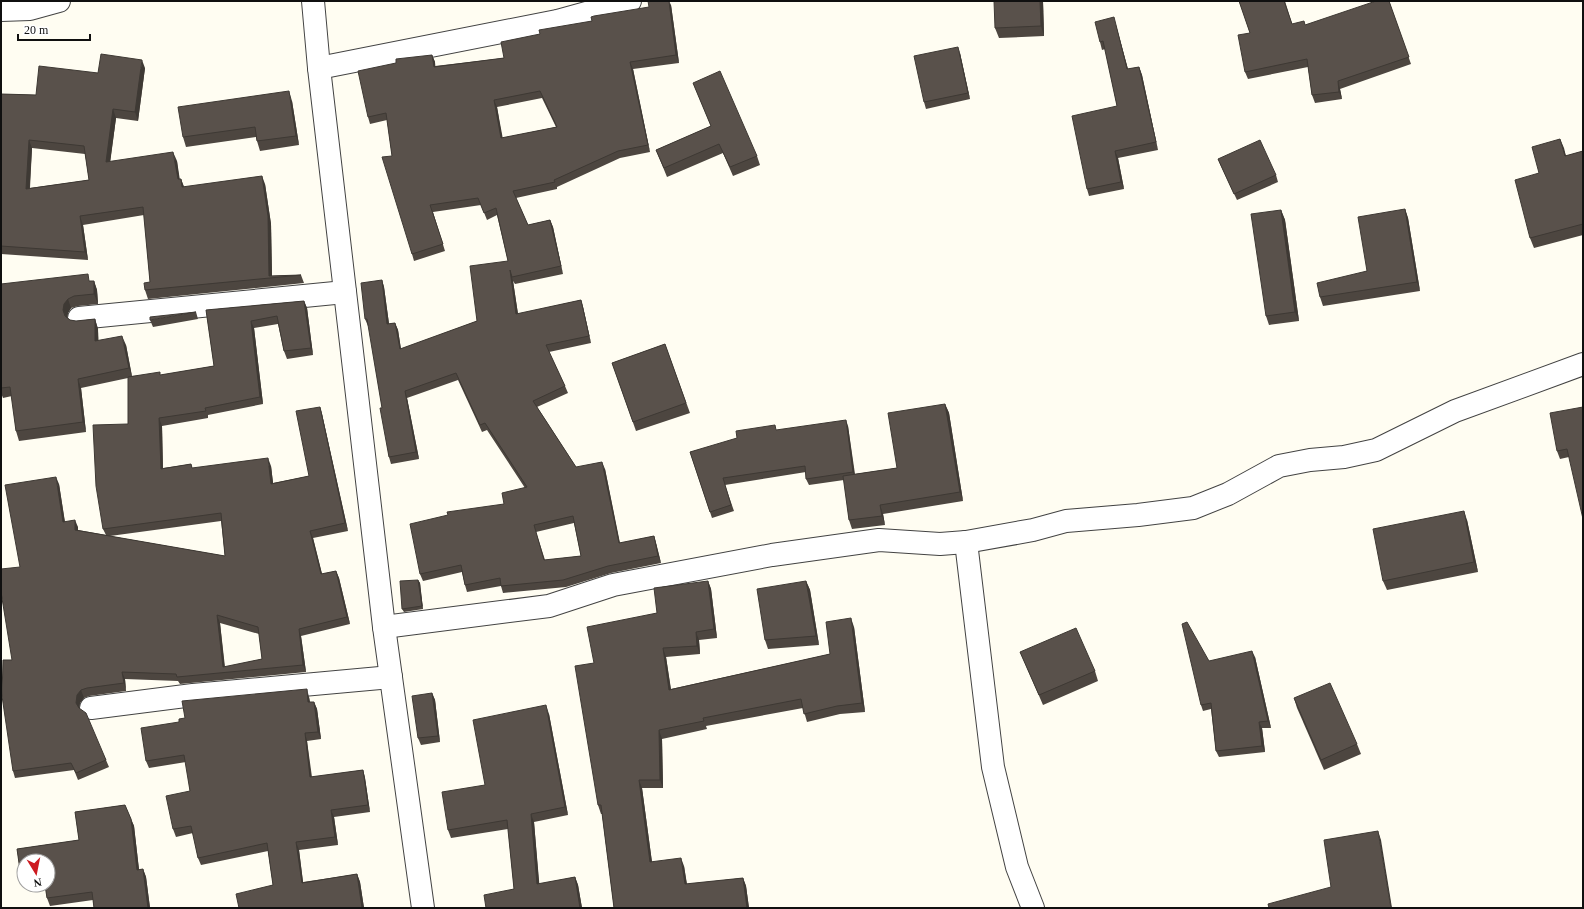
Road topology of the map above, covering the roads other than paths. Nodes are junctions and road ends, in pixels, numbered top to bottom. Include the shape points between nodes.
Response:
1 (59, 1) edge
2 (313, 1) edge
3 (630, 1) edge
4 (1, 10) edge
5 (319, 68) junction
6 (345, 292) junction
7 (79, 318) dead end
8 (1583, 364) edge
9 (966, 542) junction
10 (384, 627) junction
11 (391, 677) junction
12 (91, 708) dead end
13 (422, 908) edge
14 (1032, 908) edge

1 - 4 street via 30,9
2 - 5 street
3 - 5 street via 557,21
5 - 6 street
6 - 7 street
6 - 10 street
8 - 9 street via 1455,411 1376,450 1279,466 1228,494 1193,508 1066,521 1033,530
9 - 10 street via 940,544 879,540 772,555 613,585 549,606
9 - 14 street via 993,767 1017,867
10 - 11 street
11 - 12 street via 192,694
11 - 13 street

